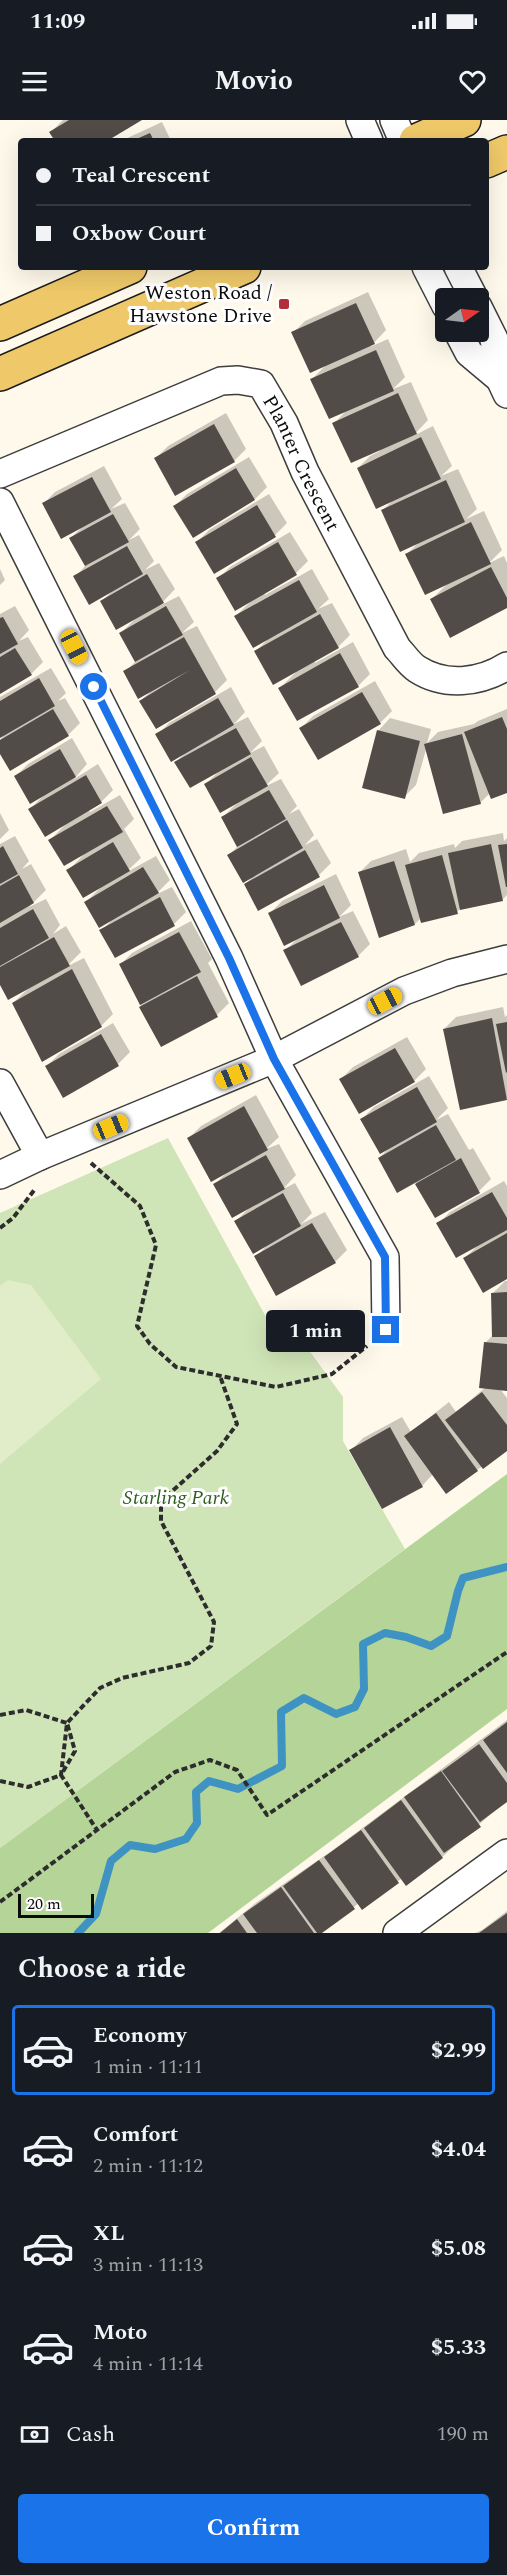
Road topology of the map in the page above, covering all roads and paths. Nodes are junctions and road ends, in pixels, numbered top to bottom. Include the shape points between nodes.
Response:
1 (360, 120) edge
2 (394, 120) edge
3 (464, 120) edge
4 (368, 138) edge
5 (402, 138) edge
6 (423, 138) edge
7 (507, 152) edge
8 (489, 160) edge
9 (123, 270) edge
10 (237, 270) edge
11 (428, 270) edge
12 (460, 270) edge
13 (437, 288) edge
14 (469, 288) edge
15 (0, 324) edge
16 (489, 329) edge
17 (463, 342) edge
18 (0, 374) edge
19 (503, 387) edge
20 (0, 474) edge
21 (0, 502) edge
22 (507, 666) edge
23 (507, 959) edge
24 (274, 1059) junction
25 (0, 1083) edge
26 (70, 1144) junction
27 (40, 1169) junction
28 (0, 1175) edge
29 (0, 1228) edge
30 (386, 1330) joint
31 (220, 1376) junction
32 (507, 1652) edge
33 (0, 1714) edge
34 (67, 1723) junction
35 (62, 1775) junction
36 (0, 1781) edge
37 (97, 1830) junction
38 (507, 1853) edge
39 (0, 1902) edge
40 (397, 1933) edge

1 - 4 street
2 - 5 street
3 - 6 main road
7 - 8 main road
9 - 15 main road
10 - 18 main road
11 - 13 street
12 - 14 street
16 - 19 street
17 - 19 street
20 - 22 street, Planter Crescent via 221,381 261,384 397,648 416,669 464,682 493,675
21 - 24 street via 219,937
23 - 24 street via 404,991
24 - 26 street
24 - 30 street via 385,1257
25 - 27 street
26 - 27 street
26 - 31 path via 140,1206 156,1245 137,1326 176,1367
27 - 28 street
27 - 29 path via 13,1218
30 - 31 path via 332,1374 276,1387
31 - 34 path via 237,1424 217,1451 161,1501 161,1521 214,1622 211,1646 189,1664 122,1678 100,1688
32 - 37 path via 267,1815 237,1770 210,1760 175,1772
33 - 34 path via 26,1710
34 - 35 path
34 - 35 path via 75,1751
35 - 36 path via 28,1787
35 - 37 path
37 - 39 path
38 - 40 street

